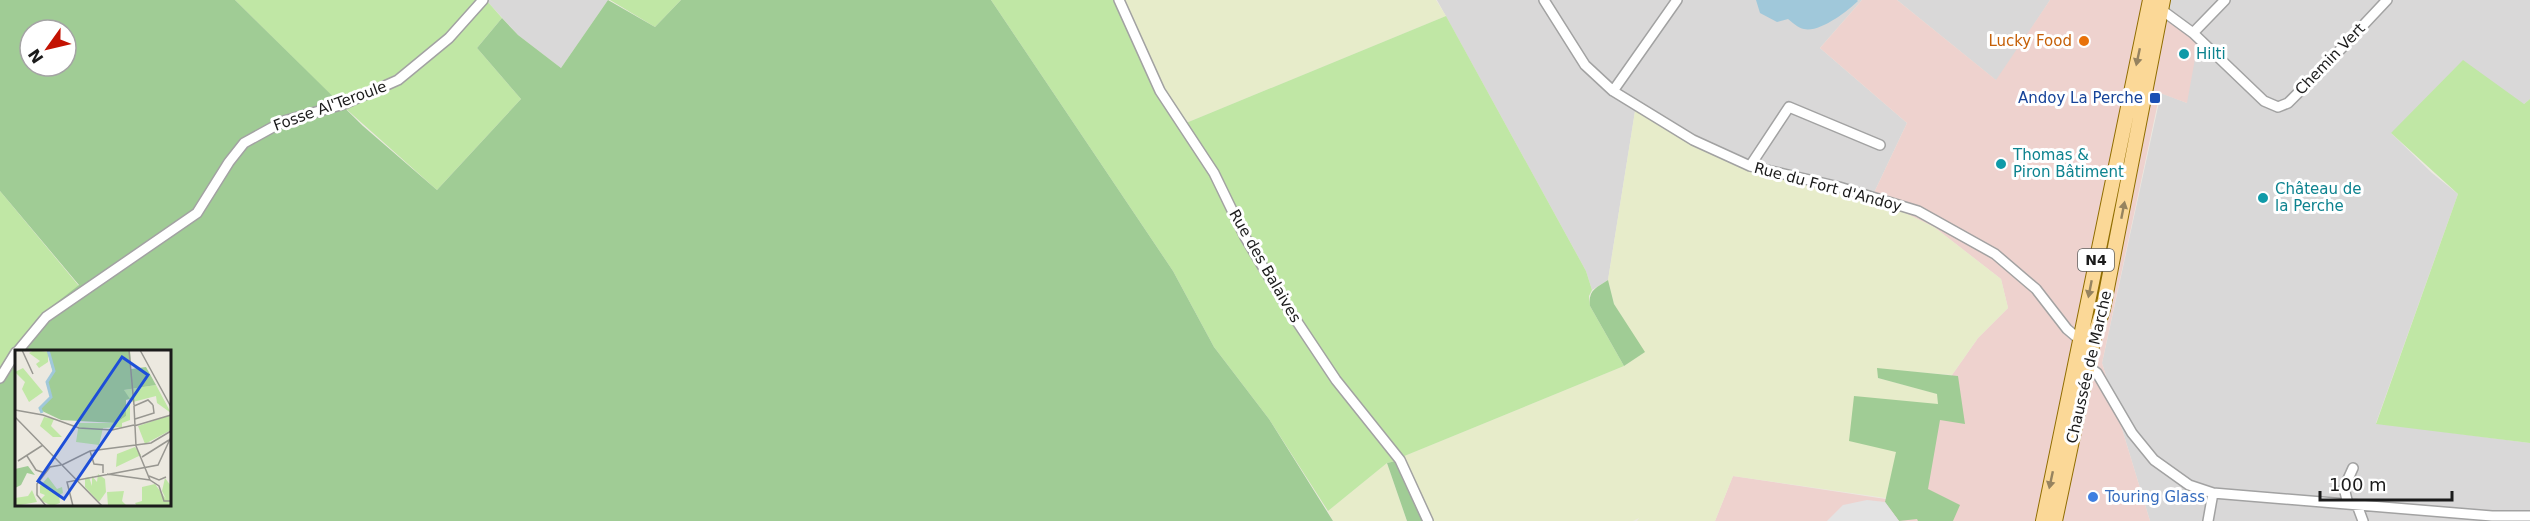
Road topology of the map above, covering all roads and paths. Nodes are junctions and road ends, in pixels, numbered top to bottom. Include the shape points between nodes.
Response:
1 (483, 0) edge
2 (1119, 0) edge
3 (1544, 0) edge
4 (1677, 0) edge
5 (2225, 0) edge
6 (2386, 0) edge
7 (2156, 2) edge
8 (2193, 33) junction
9 (1613, 91) junction
10 (1880, 145) dead end
11 (1750, 166) junction
12 (2086, 341) junction
13 (19, 350) edge
14 (15, 355) edge
15 (2082, 363) junction
16 (0, 378) edge
17 (2354, 468) dead end
18 (2213, 493) junction
19 (2353, 505) junction
20 (2530, 516) edge
21 (2493, 519) edge
22 (1428, 521) edge
23 (2043, 521) edge
24 (2055, 521) edge
25 (2208, 521) edge
26 (2363, 521) edge

1 - 13 street, Fosse Al'Teroule via 449,39 398,80 344,104 284,121 244,143 197,213 46,317
2 - 22 street, Rue des Balaives via 1160,91 1214,173 1245,237 1336,380 1400,460
3 - 9 street, Rue du Fort d'Andoy via 1585,65
4 - 9 street
5 - 8 street
6 - 8 street, Chemin Vert via 2288,103 2278,107 2264,101
7 - 8 street, Chemin Vert
7 - 12 main road, Chaussée de Marche / N4 via 2105,297
9 - 11 street, Rue du Fort d'Andoy via 1693,140
10 - 11 street via 1790,107
11 - 12 street, Rue du Fort d'Andoy via 1918,211 1995,254 2036,289 2067,329
12 - 15 main road, Chaussée de Marche / N4
14 - 16 street, Fosse Al'Teroule
15 - 18 street via 2097,373 2132,433 2154,460 2182,481
15 -> 23 main road, Chaussée de Marche / N4
15 - 24 main road, Chaussée de Marche / N4
17 - 19 street via 2344,488
18 - 19 street
18 - 25 street
19 - 21 street
19 - 26 street
20 - 21 street

